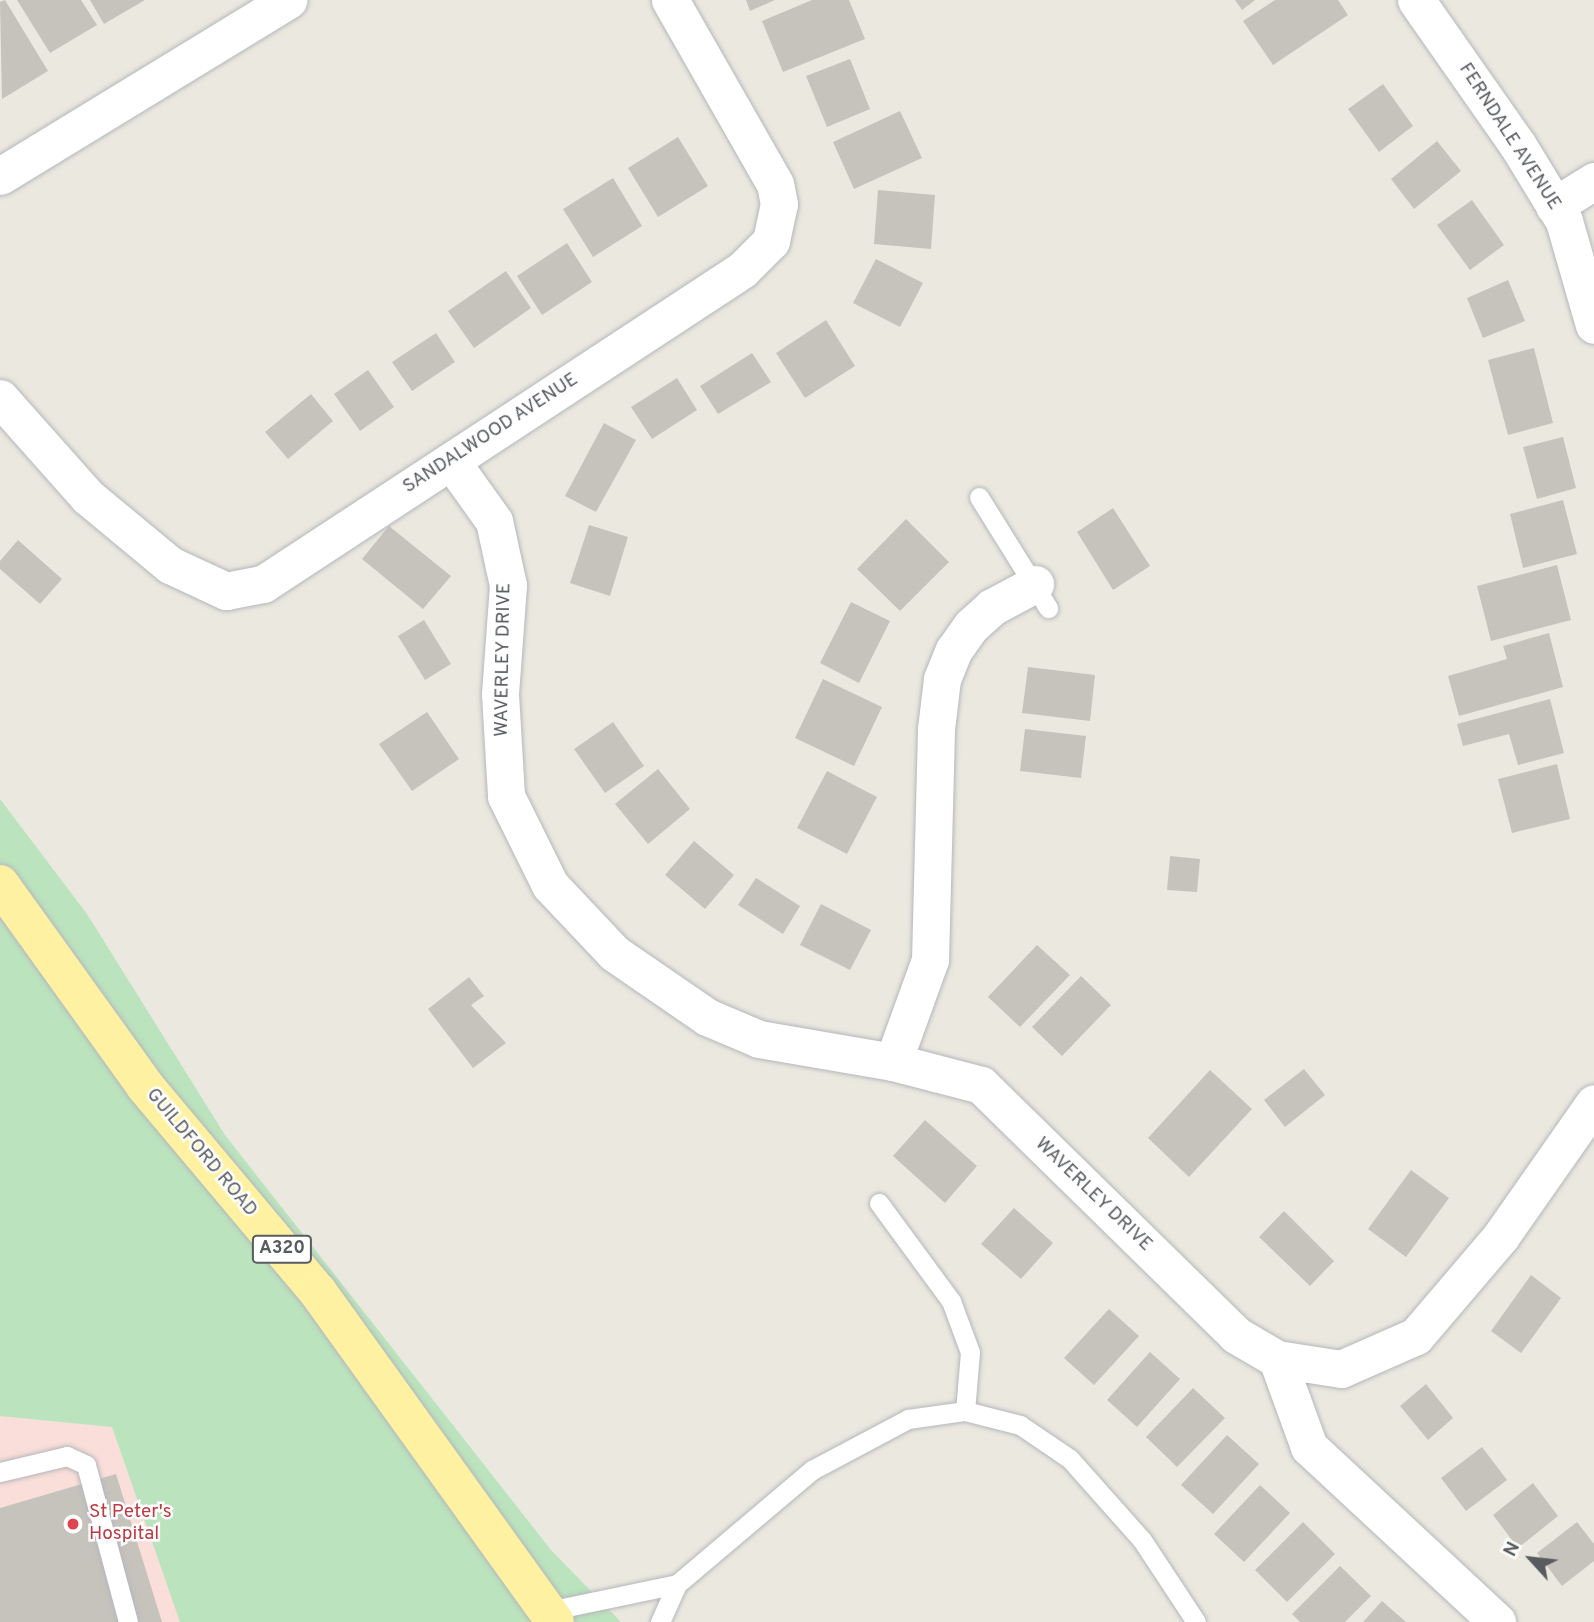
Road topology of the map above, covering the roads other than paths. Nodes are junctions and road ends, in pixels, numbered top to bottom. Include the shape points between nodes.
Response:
1 (288, 0) edge
2 (670, 0) edge
3 (1416, 0) edge
4 (0, 176) edge
5 (1594, 181) edge
6 (1555, 206) junction
7 (1594, 325) edge
8 (0, 398) edge
9 (451, 461) junction
10 (979, 497) dead end
11 (1042, 596) joint
12 (0, 884) edge
13 (893, 1062) junction
14 (1594, 1103) edge
15 (879, 1203) dead end
16 (1276, 1359) junction
17 (965, 1411) junction
18 (0, 1472) edge
19 (677, 1584) junction
20 (552, 1616) edge
21 (128, 1622) edge
22 (660, 1622) edge
23 (1196, 1622) edge
24 (1497, 1622) edge

1 - 4 street
2 - 9 street, SANDALWOOD AVENUE via 775,184 777,222 771,241 742,270
3 - 6 street, FERNDALE AVENUE
5 - 6 street
6 - 7 street, FERNDALE AVENUE via 1564,222
8 - 9 street, SANDALWOOD AVENUE via 88,497 170,565 226,591 263,584
9 - 13 street, WAVERLEY DRIVE via 494,521 508,585 500,694 506,796 551,885 614,953 707,1017 759,1039
10 - 11 lane
11 - 13 street via 992,607 954,650 942,679 936,720 930,960
12 - 20 main road, GUILDFORD ROAD / A320 via 145,1086 318,1292
13 - 16 street, WAVERLEY DRIVE via 981,1085 1236,1335
14 - 16 street, WAVERLEY DRIVE via 1501,1236 1416,1336 1341,1369
15 - 17 lane via 951,1301 970,1352
16 - 24 street via 1309,1447
17 - 19 lane via 908,1419 812,1470
17 - 23 lane via 1020,1425 1070,1459 1142,1540
18 - 21 lane via 68,1456 86,1465
19 - 20 lane
19 - 22 lane

